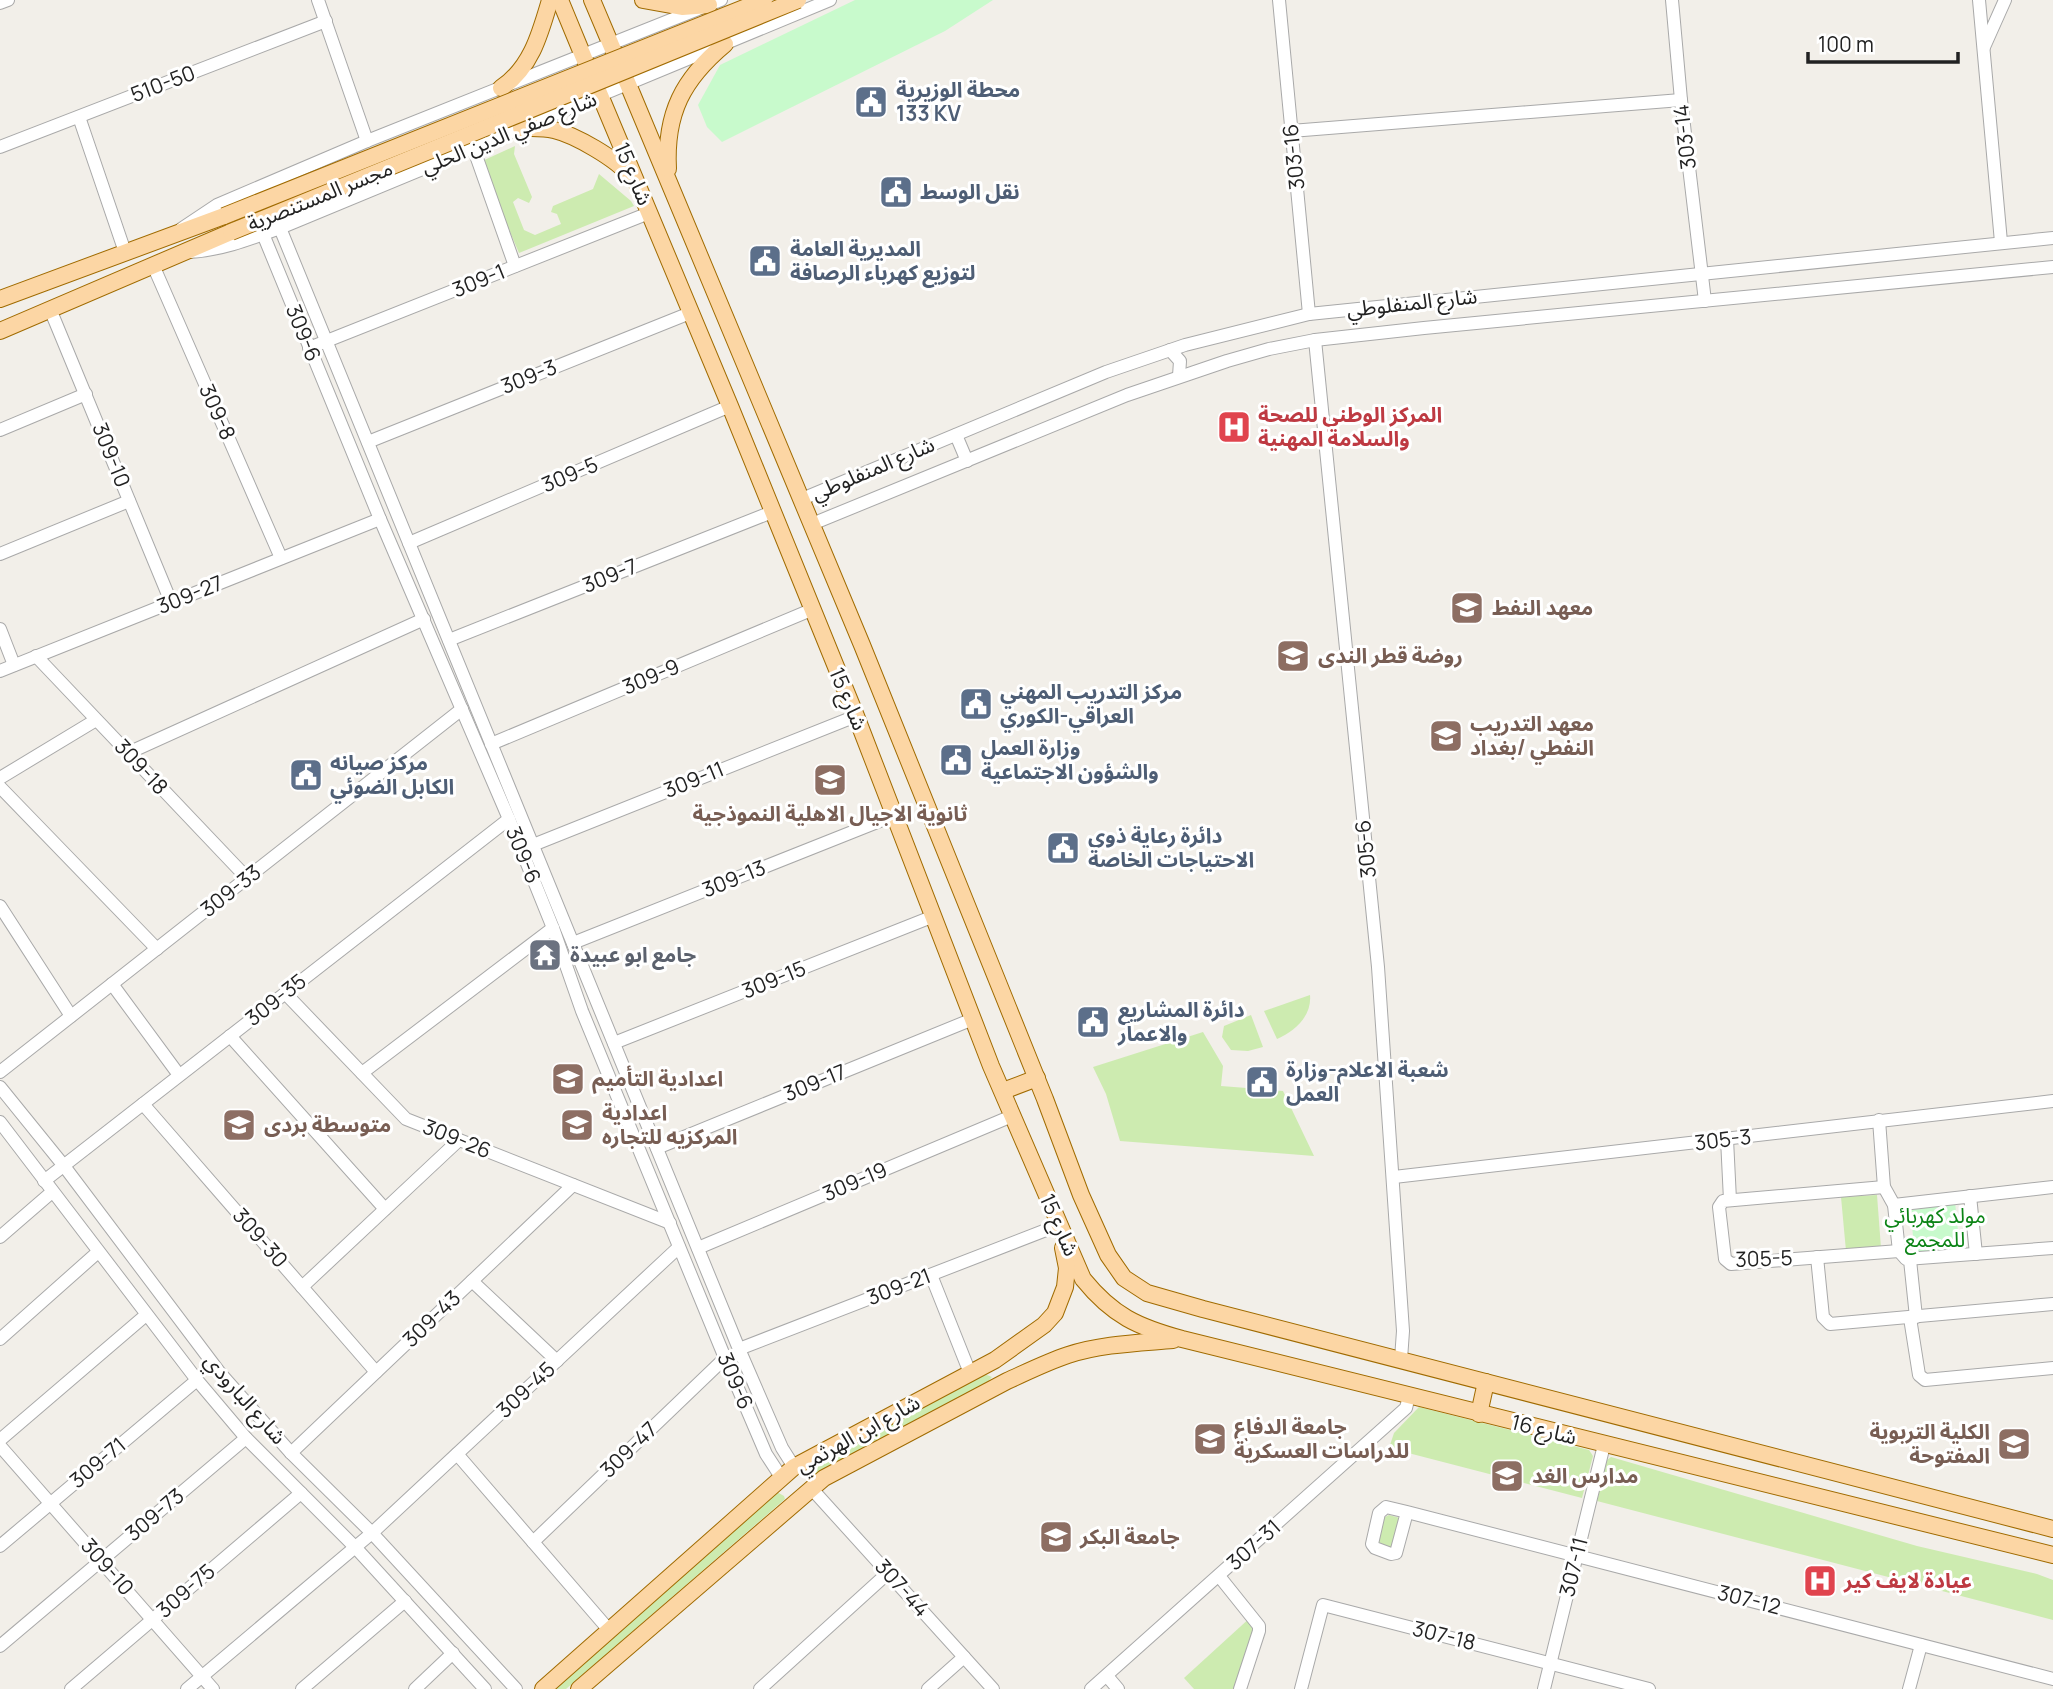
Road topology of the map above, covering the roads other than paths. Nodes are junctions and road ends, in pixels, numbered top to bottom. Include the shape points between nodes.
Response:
1 (8, 0) edge
2 (318, 0) edge
3 (550, 0) edge
4 (560, 0) edge
5 (592, 0) edge
6 (643, 0) edge
7 (764, 0) edge
8 (798, 0) edge
9 (830, 0) edge
10 (1279, 0) edge
11 (1672, 0) edge
12 (1979, 0) edge
13 (2005, 0) edge
14 (0, 3) edge
15 (715, 3) edge
16 (327, 21) junction
17 (725, 44) junction
18 (1984, 47) junction
19 (613, 48) junction
20 (585, 60) junction
21 (627, 81) junction
22 (501, 88) junction
23 (598, 92) junction
24 (1681, 100) junction
25 (79, 117) junction
26 (521, 128) junction
27 (1291, 131) junction
28 (367, 141) junction
29 (0, 147) edge
30 (473, 147) junction
31 (669, 178) junction
32 (639, 190) junction
33 (649, 213) junction
34 (223, 216) joint
35 (280, 228) junction
36 (177, 232) junction
37 (231, 232) joint
38 (263, 234) junction
39 (2053, 238) edge
40 (2001, 242) junction
41 (125, 252) junction
42 (184, 252) junction
43 (153, 265) junction
44 (515, 266) junction
45 (2053, 267) edge
46 (1701, 273) junction
47 (0, 299) edge
48 (1705, 301) junction
49 (1422, 302) junction
50 (50, 309) junction
51 (0, 312) edge
52 (690, 313) junction
53 (1309, 314) junction
54 (1424, 328) junction
55 (3, 330) edge
56 (1315, 340) junction
57 (327, 341) junction
58 (1197, 342) junction
59 (309, 348) junction
60 (1170, 350) junction
61 (1203, 368) junction
62 (1179, 376) junction
63 (86, 394) junction
64 (730, 406) junction
65 (0, 430) edge
66 (956, 435) junction
67 (368, 442) junction
68 (373, 456) junction
69 (967, 461) junction
70 (357, 463) junction
71 (802, 499) junction
72 (129, 500) junction
73 (772, 512) junction
74 (380, 519) junction
75 (812, 524) junction
76 (409, 543) junction
77 (0, 554) edge
78 (281, 558) junction
79 (171, 602) junction
80 (811, 610) junction
81 (442, 623) junction
82 (426, 624) junction
83 (0, 629) edge
84 (449, 640) junction
85 (36, 656) junction
86 (14, 665) junction
87 (0, 671) edge
88 (462, 709) junction
89 (856, 716) junction
90 (96, 720) junction
91 (491, 744) junction
92 (128, 753) junction
93 (0, 778) edge
94 (0, 787) edge
95 (895, 815) junction
96 (509, 819) junction
97 (533, 845) junction
98 (247, 878) junction
99 (0, 906) edge
100 (934, 916) junction
101 (553, 928) junction
102 (573, 943) junction
103 (157, 949) junction
104 (112, 984) junction
105 (285, 993) junction
106 (598, 1005) junction
107 (582, 1011) junction
108 (71, 1016) junction
109 (973, 1019) junction
110 (230, 1036) junction
111 (614, 1043) junction
112 (0, 1072) edge
113 (362, 1073) junction
114 (179, 1075) junction
115 (1037, 1078) junction
116 (0, 1087) edge
117 (1003, 1091) junction
118 (2053, 1101) edge
119 (143, 1104) junction
120 (1012, 1116) junction
121 (1879, 1120) junction
122 (1, 1126) edge
123 (1727, 1139) junction
124 (459, 1140) junction
125 (657, 1148) junction
126 (64, 1166) junction
127 (1394, 1177) junction
128 (44, 1181) junction
129 (573, 1185) junction
130 (1884, 1186) junction
131 (2053, 1187) edge
132 (52, 1192) junction
133 (1970, 1196) junction
134 (1730, 1200) junction
135 (1894, 1205) junction
136 (385, 1209) junction
137 (670, 1223) junction
138 (1059, 1225) junction
139 (0, 1237) edge
140 (680, 1247) junction
141 (698, 1248) junction
142 (2053, 1248) edge
143 (98, 1252) junction
144 (1976, 1254) junction
145 (1904, 1256) junction
146 (1817, 1257) junction
147 (931, 1275) junction
148 (1124, 1278) joint
149 (471, 1281) junction
150 (713, 1285) junction
151 (302, 1287) junction
152 (698, 1292) junction
153 (1099, 1299) joint
154 (2053, 1304) edge
155 (146, 1315) junction
156 (1913, 1317) junction
157 (0, 1339) edge
158 (1182, 1339) junction
159 (739, 1349) junction
160 (725, 1357) junction
161 (1401, 1359) junction
162 (995, 1360) junction
163 (557, 1361) junction
164 (2053, 1368) edge
165 (376, 1372) junction
166 (970, 1373) junction
167 (197, 1380) junction
168 (1007, 1381) junction
169 (1486, 1382) junction
170 (1409, 1396) junction
171 (902, 1409) junction
172 (1479, 1414) junction
173 (912, 1431) junction
174 (246, 1437) junction
175 (0, 1440) edge
176 (1604, 1445) junction
177 (0, 1446) edge
178 (291, 1453) junction
179 (457, 1454) junction
180 (787, 1472) junction
181 (300, 1493) junction
182 (805, 1493) junction
183 (50, 1503) junction
184 (1407, 1512) dead end
185 (2004, 1516) junction
186 (2053, 1523) edge
187 (2053, 1529) edge
188 (372, 1533) junction
189 (533, 1542) junction
190 (1998, 1542) junction
191 (0, 1546) edge
192 (355, 1547) junction
193 (2053, 1555) edge
194 (1577, 1556) junction
195 (101, 1561) junction
196 (2053, 1563) edge
197 (889, 1572) junction
198 (1219, 1576) junction
199 (405, 1601) junction
200 (152, 1619) junction
201 (609, 1630) junction
202 (1921, 1645) junction
203 (0, 1646) edge
204 (453, 1653) junction
205 (964, 1657) junction
206 (1550, 1663) junction
207 (202, 1676) junction
208 (1107, 1676) junction
209 (2053, 1679) edge
210 (71, 1689) edge
211 (187, 1689) edge
212 (213, 1689) edge
213 (302, 1689) edge
214 (415, 1689) edge
215 (485, 1689) edge
216 (516, 1689) edge
217 (543, 1689) edge
218 (579, 1689) edge
219 (760, 1689) edge
220 (928, 1689) edge
221 (993, 1689) edge
222 (1091, 1689) edge
223 (1118, 1689) edge
224 (1240, 1689) edge
225 (1301, 1689) edge
226 (1544, 1689) edge
227 (1649, 1689) edge
228 (1909, 1689) edge

1 - 14 street
2 - 16 street
3 - 22 main road via 530,57
4 - 20 main road
5 - 19 main road
6 - 15 main road via 682,6
7 - 34 main road, مجسر المستنصرية, bridge
8 - 37 main road, مجسر المستنصرية, bridge
9 - 17 street, شارع صفي الدين الحلي
10 - 27 street, 303-16
11 - 24 street, 303-14
12 - 18 street
13 - 18 street
15 - 19 street, شارع صفي الدين الحلي
16 - 25 street, 510-50
16 - 28 street
17 - 21 street, شارع صفي الدين الحلي
17 - 31 main road via 704,61 681,94 668,134
18 - 40 street
19 - 20 street, شارع صفي الدين الحلي
20 - 22 street, شارع صفي الدين الحلي
21 - 23 street, شارع صفي الدين الحلي
21 - 31 main road, شارع 15
22 - 28 street, شارع صفي الدين الحلي
23 - 26 street, شارع صفي الدين الحلي
23 - 32 main road, شارع 15
24 - 27 street
24 - 46 street, 303-14
25 - 29 street, 510-50
25 - 41 street
26 - 30 street, شارع صفي الدين الحلي
26 - 32 main road via 551,129 574,138 628,173
27 - 53 street, 303-16
28 - 36 street, شارع صفي الدين الحلي via 217,205
30 - 35 street, شارع صفي الدين الحلي
30 - 44 street
31 - 71 main road, شارع 15
32 - 33 main road, شارع 15
33 - 44 street, 309-1
33 - 52 main road, شارع 15
34 - 36 main road, شارع صفي الدين الحلي
35 - 38 street, شارع صفي الدين الحلي
35 - 57 street, 309-6
36 - 41 main road, شارع صفي الدين الحلي
37 - 42 main road, شارع صفي الدين الحلي
38 - 42 street, شارع صفي الدين الحلي via 210,251
38 - 59 street, 309-6
39 - 40 street, شارع المنفلوطي
40 - 46 street, شارع المنفلوطي
41 - 47 main road, شارع صفي الدين الحلي
42 - 43 main road, شارع صفي الدين الحلي
43 - 50 main road, شارع صفي الدين الحلي
43 - 78 street, 309-8
44 - 57 street, 309-1
45 - 48 street, شارع المنفلوطي
46 - 48 street, 303-14
46 - 49 street, شارع المنفلوطي
48 - 54 street, شارع المنفلوطي
49 - 53 street, شارع المنفلوطي
49 - 54 street
50 - 55 main road, شارع صفي الدين الحلي
50 - 63 street, 309-10
51 - 55 main road
52 - 64 main road, شارع 15
52 - 67 street, 309-3
53 - 58 street, شارع المنفلوطي
54 - 56 street, شارع المنفلوطي
56 - 61 street, شارع المنفلوطي
56 - 127 street, 305-6 via 1378,967
57 - 59 street, 309-1
57 - 67 street, 309-6
58 - 60 street, شارع المنفلوطي
58 - 61 street via 1194,356
59 - 70 street, 309-6
60 - 62 street via 1180,361
60 - 66 street, شارع المنفلوطي via 1105,372
61 - 62 street, شارع المنفلوطي
62 - 69 street, شارع المنفلوطي
63 - 65 street
63 - 72 street, 309-10
64 - 73 main road, شارع 15
64 - 76 street, 309-5
66 - 69 street
66 - 71 street, شارع المنفلوطي
67 - 68 street, 309-6
68 - 70 street
68 - 76 street, 309-6
69 - 75 street, شارع المنفلوطي
70 - 74 street, 309-6
71 - 75 main road, شارع 15
72 - 77 street
72 - 79 street, 309-10
73 - 80 main road, شارع 15
73 - 84 street, 309-7
74 - 78 street, 309-27
74 - 82 street, 309-6
75 - 115 main road, شارع 15
76 - 81 street, 309-6
78 - 79 street, 309-27
79 - 85 street, 309-27
80 - 89 main road, شارع 15
80 - 91 street, 309-9
81 - 82 street
81 - 84 street, 309-6
82 - 88 street, 309-6
82 - 92 street
83 - 86 street
84 - 91 street, 309-6
85 - 86 street, 309-27
85 - 90 street, 309-18
86 - 87 street, 309-27
88 - 96 street, 309-6
88 - 98 street, 309-33
89 - 95 main road, شارع 15
89 - 97 street, 309-11
90 - 92 street, 309-18
90 - 93 street
91 - 97 street, 309-6
92 - 98 street, 309-18
94 - 103 street
95 - 100 main road, شارع 15
95 - 102 street, 309-13
96 - 101 street, 309-6
96 - 105 street, 309-35
97 - 102 street, 309-6
98 - 103 street, 309-33
99 - 108 street
100 - 109 main road, شارع 15
100 - 111 street, 309-15
101 - 107 street, 309-6
101 - 113 street
102 - 106 street, 309-6
103 - 104 street, 309-33
104 - 108 street, 309-33
104 - 114 street
105 - 110 street, 309-35
105 - 113 street, 309-26
106 - 107 street
106 - 111 street, 309-6
107 - 137 street, 309-6
108 - 112 street, 309-33
109 - 117 main road, شارع 15
109 - 125 street, 309-17
110 - 114 street, 309-35
110 - 136 street
111 - 125 street, 309-6
113 - 124 street, 309-26 via 406,1119
114 - 119 street, 309-35
115 - 117 main road
115 - 148 main road, شارع 15 via 1081,1195 1108,1255
116 - 126 street, شارع البارودي
117 - 120 main road, شارع 15
118 - 121 street, 305-3
119 - 126 street, 309-35
119 - 151 street, 309-30
120 - 138 main road, شارع 15
120 - 141 street, 309-19
121 - 123 street, 305-3
121 - 130 street
122 - 128 street, شارع البارودي
123 - 127 street, 305-3
123 - 134 street
124 - 129 street, 309-26
124 - 136 street
125 - 141 street, 309-6
126 - 128 street, 309-35
126 - 178 street, شارع البارودي via 220,1373
127 - 161 street, 305-6
128 - 132 street, شارع البارودي
129 - 137 street, 309-26
129 - 149 street, 309-43
130 - 134 street
130 - 135 street
131 - 133 street
132 - 139 street
132 - 143 street, شارع البارودي
133 - 135 street
133 - 144 street
134 - 146 street, 305-5 via 1719,1207 1727,1262
135 - 145 street
136 - 151 street
137 - 140 street, 309-6
138 - 147 street, 309-21
138 - 153 main road, شارع 15 via 1083,1279
138 - 162 main road, شارع ابن الهرثمي via 1067,1268 1061,1301 1044,1325
140 - 152 street, 309-6
140 - 163 street, 309-45
141 - 150 street, 309-6
142 - 144 street, 305-5
143 - 155 street, شارع البارودي
143 - 157 street
144 - 145 street, 305-5
145 - 146 street, 305-5
145 - 156 street
146 - 156 street via 1827,1322
147 - 159 street, 309-21
147 - 166 street
148 - 161 main road, شارع 16 via 1147,1293
149 - 163 street
149 - 165 street, 309-43
150 - 152 street
150 - 159 street, 309-6
151 - 165 street, 309-30
152 - 160 street, 309-6
153 - 158 main road, شارع 16 via 1145,1329
154 - 156 street
155 - 167 street, شارع البارودي
155 - 175 street
156 - 164 street via 1919,1375 1924,1379
158 - 168 main road, شارع ابن الهرثمي via 1070,1355
158 - 170 main road, شارع 16
159 - 180 street, 309-6 via 782,1448
160 - 180 street, 309-6 via 766,1454
160 - 189 street, 309-47
161 - 169 main road, شارع 16
162 - 166 main road, شارع ابن الهرثمي
162 - 168 main road
163 - 179 street, 309-45
165 - 178 street, 309-43
166 - 171 main road, شارع ابن الهرثمي
167 - 174 street, شارع البارودي
167 - 183 street, 309-71
168 - 173 main road, شارع ابن الهرثمي
169 - 172 main road
169 - 185 main road, شارع 16
170 - 172 main road, شارع 16
170 - 198 street, 307-31 via 1406,1408
171 - 173 main road
171 - 180 main road, شارع ابن الهرثمي
172 - 176 main road, شارع 16
173 - 182 main road, شارع ابن الهرثمي
174 - 181 street, شارع البارودي
174 - 195 street, 309-73
176 - 190 main road, شارع 16
176 - 194 street, 307-11
177 - 183 street, 309-10
178 - 188 street, شارع البارودي
179 - 188 street, 309-45
179 - 189 street
180 - 182 main road
180 - 201 main road, شارع ابن الهرثمي
181 - 192 street, شارع البارودي
181 - 200 street, 309-75
182 - 197 street, 307-44
182 - 218 main road, شارع ابن الهرثمي
183 - 191 street, 309-71
183 - 195 street, 309-10
184 - 194 street, 307-12
185 - 186 main road
185 - 187 main road
188 - 192 street, 309-45
188 - 216 street, شارع البارودي
189 - 201 street
190 - 193 main road
190 - 196 main road
192 - 199 street, شارع البارودي
192 - 207 street, 309-45
194 - 202 street, 307-12
194 - 206 street, 307-11
195 - 200 street, 309-10
195 - 203 street, 309-73
197 - 205 street, 307-44
197 - 219 street
198 - 208 street, 307-31
198 - 224 street via 1259,1626
199 - 204 street, شارع البارودي
199 - 213 street
200 - 207 street, 309-10
200 - 210 street, 309-75
201 - 217 main road, شارع ابن الهرثمي
202 - 209 street, 307-12
202 - 228 street
204 - 214 street
204 - 215 street, شارع البارودي
205 - 220 street
205 - 221 street, 307-44
206 - 225 street, 307-18 via 1322,1605
206 - 226 street, 307-11
206 - 227 street, 307-18
207 - 211 street, 309-45
207 - 212 street, 309-10
208 - 222 street, 307-31
208 - 223 street

